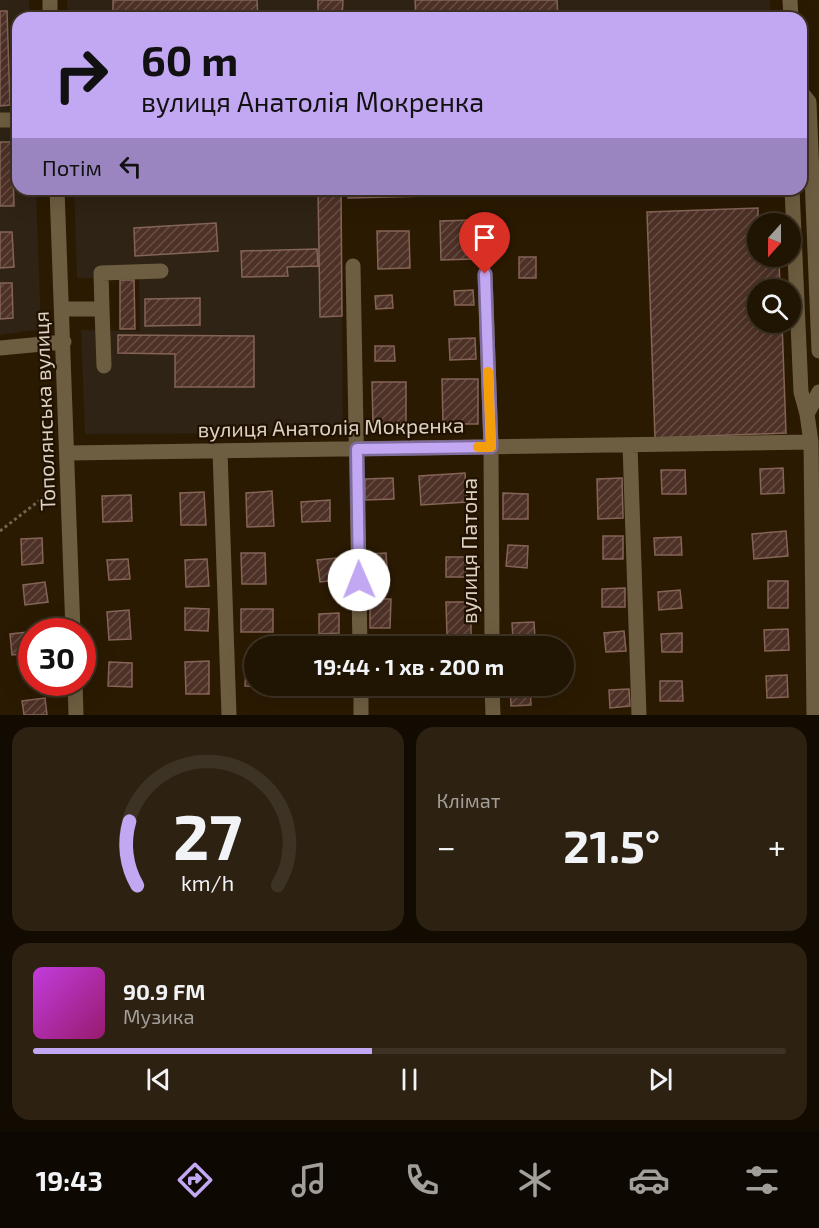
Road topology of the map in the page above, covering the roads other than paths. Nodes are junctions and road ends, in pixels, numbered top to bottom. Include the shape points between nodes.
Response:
1 (807, 100) edge
2 (807, 191) edge
3 (814, 191) junction
4 (57, 195) edge
5 (792, 195) edge
6 (353, 266) dead end
7 (161, 271) dead end
8 (485, 274) dead end
9 (62, 309) junction
10 (102, 309) junction
11 (63, 342) junction
12 (0, 348) edge
13 (819, 351) edge
14 (104, 366) dead end
15 (819, 392) edge
16 (813, 413) edge
17 (811, 442) junction
18 (630, 445) junction
19 (491, 447) junction
20 (357, 449) junction
21 (220, 451) junction
22 (68, 453) junction
23 (74, 618) edge
24 (360, 636) edge
25 (492, 636) edge
26 (75, 696) edge
27 (361, 696) edge
28 (492, 696) edge
29 (76, 715) edge
30 (229, 715) edge
31 (361, 715) edge
32 (493, 715) edge
33 (639, 715) edge
34 (814, 715) edge

1 - 3 street
2 - 3 street
3 - 13 street
4 - 9 street, Тополянська вулиця
5 - 16 street via 801,392
6 - 20 street
7 - 10 street via 101,273
8 - 19 street, вулиця Патона
9 - 10 street
9 - 11 street, Тополянська вулиця
10 - 14 street
11 - 12 street
11 - 22 street, Тополянська вулиця
15 - 16 street
16 - 17 street
17 - 18 street, вулиця Анатолія Мокренка
17 - 34 street
18 - 19 street, вулиця Анатолія Мокренка
18 - 33 street
19 - 20 street, вулиця Анатолія Мокренка
19 - 25 street, вулиця Патона
20 - 21 street, вулиця Анатолія Мокренка
20 - 24 street
21 - 22 street, вулиця Анатолія Мокренка
21 - 30 street
22 - 23 street, Тополянська вулиця
26 - 29 street
27 - 31 street
28 - 32 street

